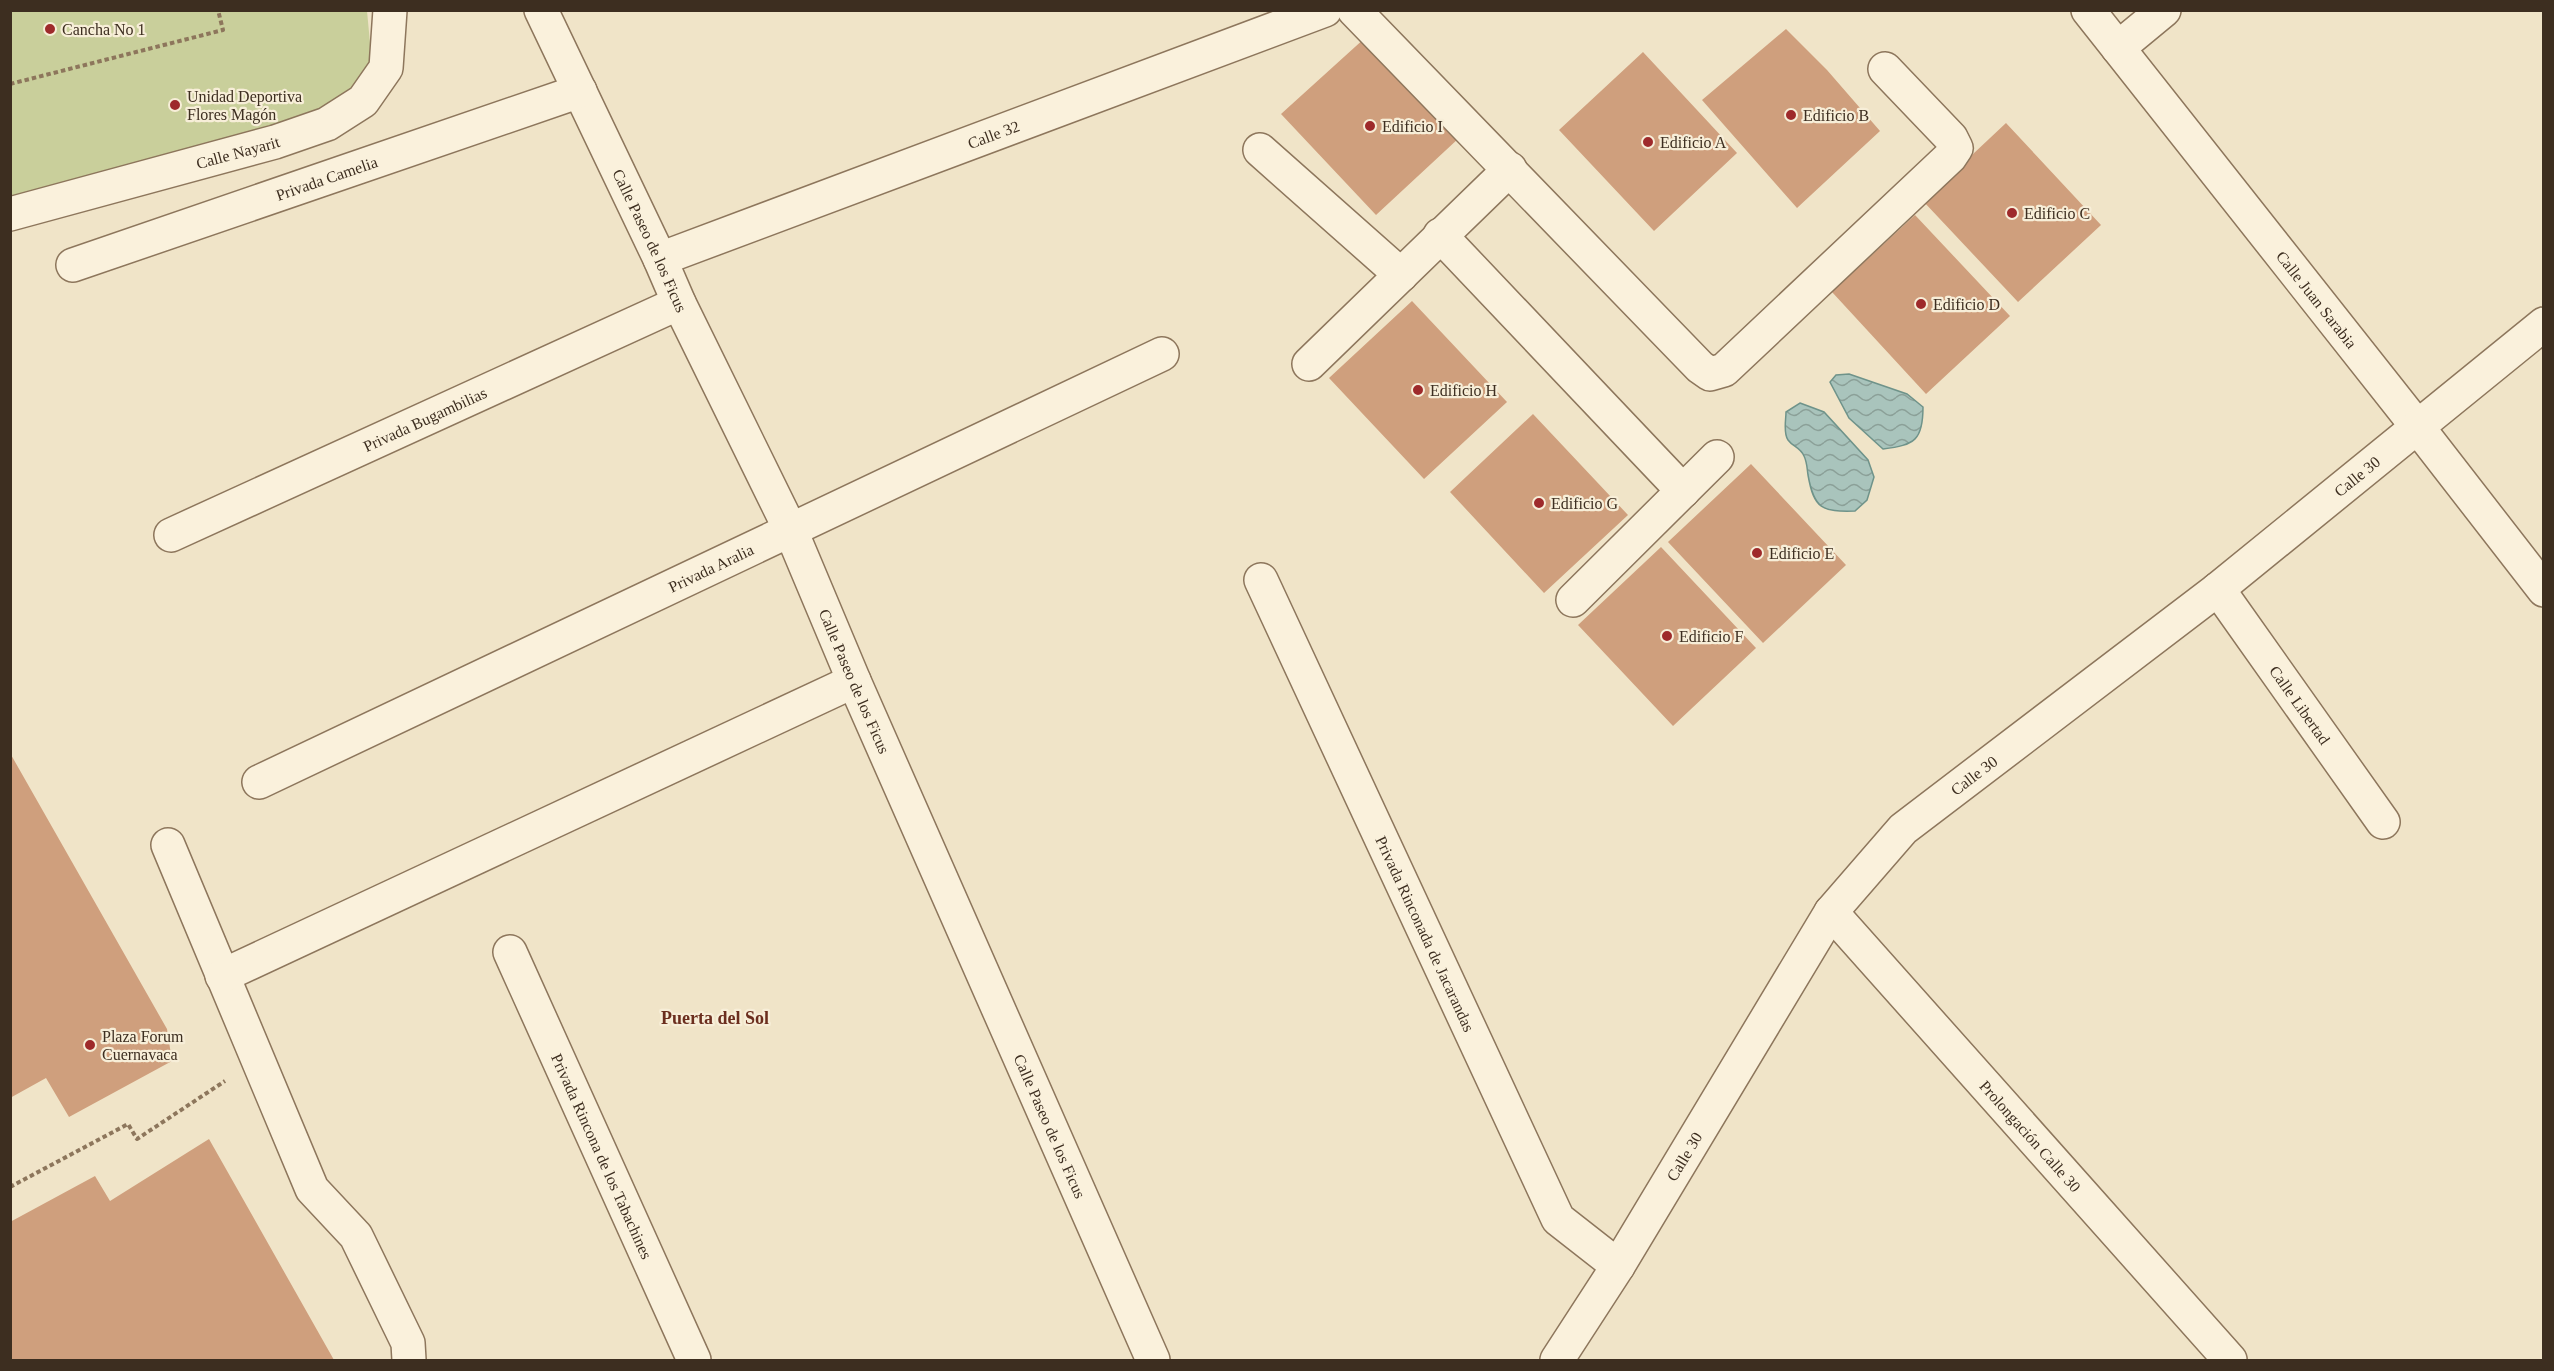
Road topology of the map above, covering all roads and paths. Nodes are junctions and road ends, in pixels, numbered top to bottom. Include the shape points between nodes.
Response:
1 (218, 10) edge
2 (390, 10) edge
3 (541, 10) edge
4 (1325, 10) edge
5 (1354, 10) edge
6 (2088, 10) edge
7 (2164, 10) edge
8 (2118, 48) junction
9 (1885, 69) dead end
10 (10, 84) edge
11 (580, 91) junction
12 (1260, 150) dead end
13 (1510, 169) junction
14 (10, 214) edge
15 (1440, 235) junction
16 (660, 259) junction
17 (73, 265) dead end
18 (1401, 275) junction
19 (679, 303) junction
20 (2544, 324) edge
21 (1162, 354) dead end
22 (1308, 364) dead end
23 (2416, 425) junction
24 (1717, 457) dead end
25 (1683, 491) junction
26 (791, 531) junction
27 (171, 535) dead end
28 (1261, 579) dead end
29 (2218, 589) junction
30 (2544, 590) edge
31 (1573, 600) dead end
32 (854, 681) junction
33 (259, 782) dead end
34 (2383, 822) dead end
35 (168, 845) dead end
36 (1831, 912) junction
37 (510, 952) dead end
38 (222, 976) junction
39 (257, 1060) junction
40 (10, 1187) edge
41 (1618, 1266) junction
42 (410, 1360) edge
43 (694, 1360) edge
44 (1153, 1360) edge
45 (1557, 1360) edge
46 (2230, 1360) edge

1 - 10 path via 223,30
2 - 14 street, Calle Nayarit via 386,69 363,101 327,124 275,142
3 - 11 street, Calle Paseo de los Ficus
4 - 16 street, Calle 32
5 - 13 street
6 - 8 street, Calle Juan Sarabia
7 - 8 street
8 - 23 street, Calle Juan Sarabia
9 - 13 street via 1956,148 1724,370 1710,374
11 - 16 street, Calle Paseo de los Ficus
11 - 17 street, Privada Camelia
12 - 18 street
13 - 15 street
15 - 18 street
15 - 25 street
16 - 19 street, Calle Paseo de los Ficus
18 - 22 street
19 - 26 street, Calle Paseo de los Ficus
19 - 27 street, Privada Bugambilias
20 - 23 street, Calle 30
21 - 26 street, Privada Aralia
23 - 29 street, Calle 30
23 - 30 street, Calle Juan Sarabia
24 - 25 street
25 - 31 street
26 - 32 street, Calle Paseo de los Ficus
26 - 33 street, Privada Aralia
28 - 41 street, Privada Rinconada de Jacarandas via 1558,1220
29 - 34 street, Calle Libertad
29 - 36 street, Calle 30 via 1903,829
32 - 38 street
32 - 44 street, Calle Paseo de los Ficus
35 - 38 street
36 - 41 street, Calle 30
36 - 46 street, Prolongación Calle 30
37 - 43 street, Privada Rincona de los Tabachines
38 - 39 street
39 - 40 path via 137,1139 128,1124
39 - 42 street via 312,1190 356,1236 408,1343
41 - 45 street, Calle 30

